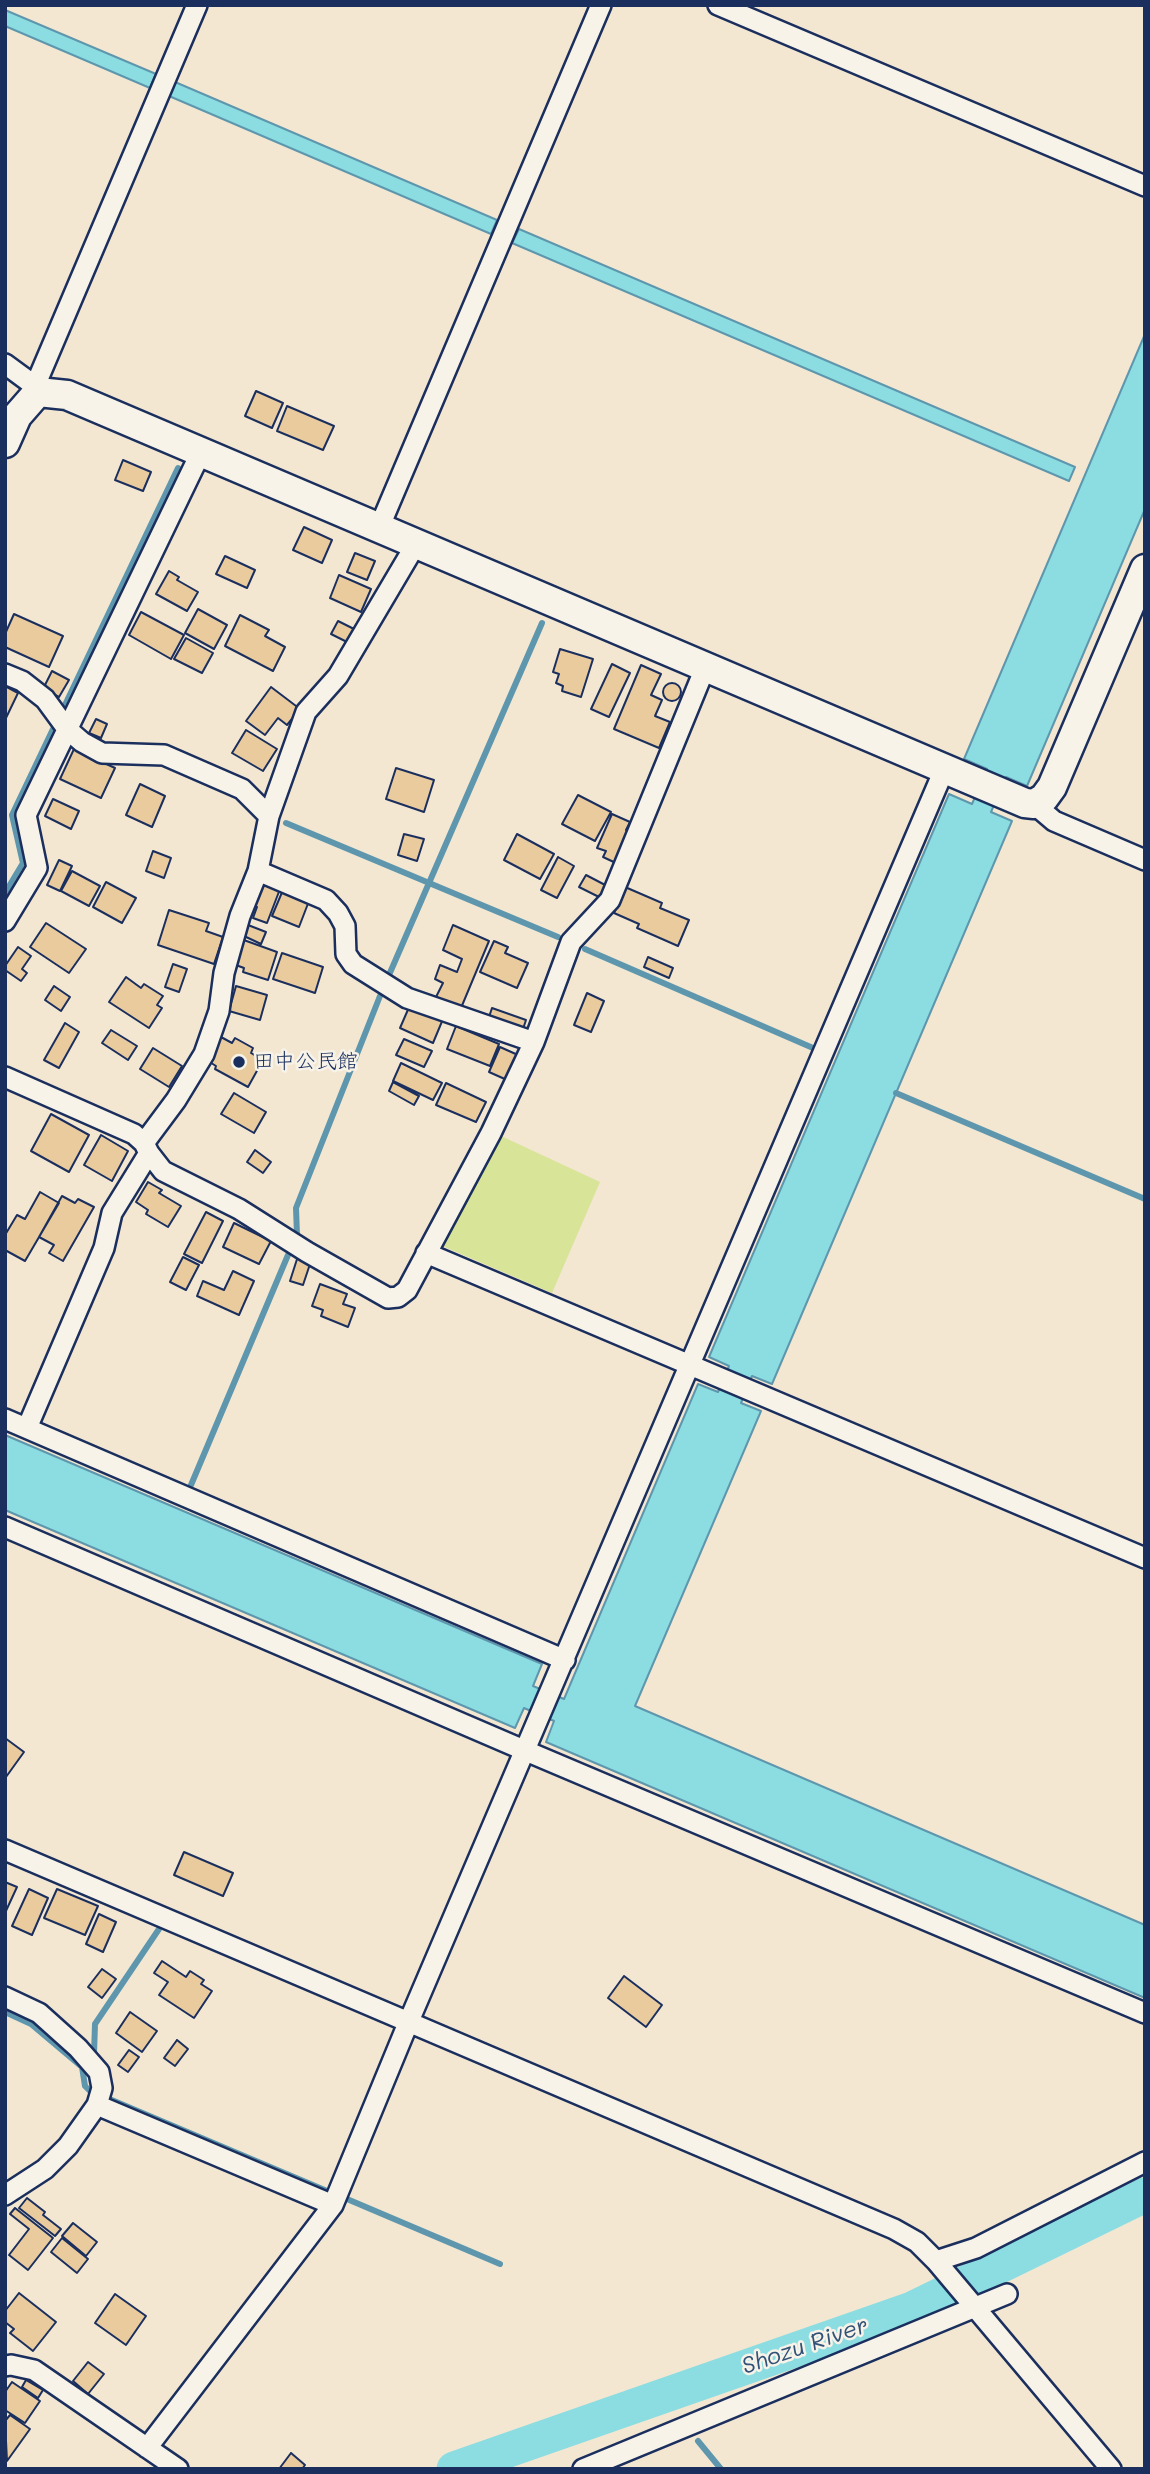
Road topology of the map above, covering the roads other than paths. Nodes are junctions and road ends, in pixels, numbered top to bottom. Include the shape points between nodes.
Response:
1 (197, 5) edge
2 (601, 5) edge
3 (718, 5) edge
4 (1145, 186) edge
5 (5, 364) edge
6 (36, 389) junction
7 (5, 443) edge
8 (201, 452) junction
9 (379, 528) junction
10 (416, 544) junction
11 (1145, 569) edge
12 (705, 668) junction
13 (5, 674) edge
14 (68, 729) junction
15 (944, 770) junction
16 (1034, 804) junction
17 (269, 816) junction
18 (1145, 860) edge
19 (258, 871) junction
20 (5, 921) edge
21 (534, 1042) junction
22 (5, 1077) edge
23 (147, 1148) junction
24 (426, 1253) junction
25 (690, 1364) junction
26 (5, 1419) edge
27 (27, 1428) junction
28 (5, 1527) edge
29 (1145, 1558) edge
30 (565, 1660) junction
31 (526, 1751) junction
32 (5, 1850) edge
33 (5, 1997) edge
34 (1145, 2013) edge
35 (409, 2021) junction
36 (97, 2105) junction
37 (1145, 2162) edge
38 (5, 2196) edge
39 (333, 2205) junction
40 (938, 2265) junction
41 (1007, 2294) dead end
42 (973, 2308) junction
43 (5, 2366) edge
44 (147, 2448) junction
45 (178, 2469) edge
46 (583, 2469) edge
47 (1111, 2469) edge

1 - 6 street
2 - 9 street
3 - 4 street
5 - 6 street
6 - 7 street via 16,416
6 - 8 street via 67,394
8 - 9 street
8 - 14 street
9 - 10 street
10 - 12 street
10 - 17 street via 338,676 306,712
11 - 16 street via 1052,787
12 - 15 street
12 - 21 street via 610,900 571,942
13 - 14 street via 45,699
14 - 17 street via 102,753 164,755 242,789
14 - 20 street via 26,814 37,868
15 - 16 street
15 - 25 street
16 - 18 street via 1054,821
17 - 19 street
19 - 21 street via 326,900 345,926 346,954 353,964 407,998
19 - 23 street via 240,916 219,1011 204,1054
21 - 24 street
22 - 23 street via 134,1134
23 - 24 street via 163,1171 239,1209 388,1298 407,1290
23 - 27 street via 112,1213 104,1248
24 - 25 street
25 - 29 street
25 - 30 street
26 - 27 street
27 - 30 street
28 - 31 street
30 - 31 street
31 - 34 street
31 - 35 street
32 - 35 street
33 - 36 street via 39,2013 99,2072 102,2088
35 - 39 street
35 - 40 street via 894,2229 917,2242
36 - 38 street via 45,2169
36 - 39 street
37 - 40 street
39 - 44 street
40 - 42 street
41 - 42 street
42 - 46 street
42 - 47 street
43 - 44 street via 34,2370
44 - 45 street

